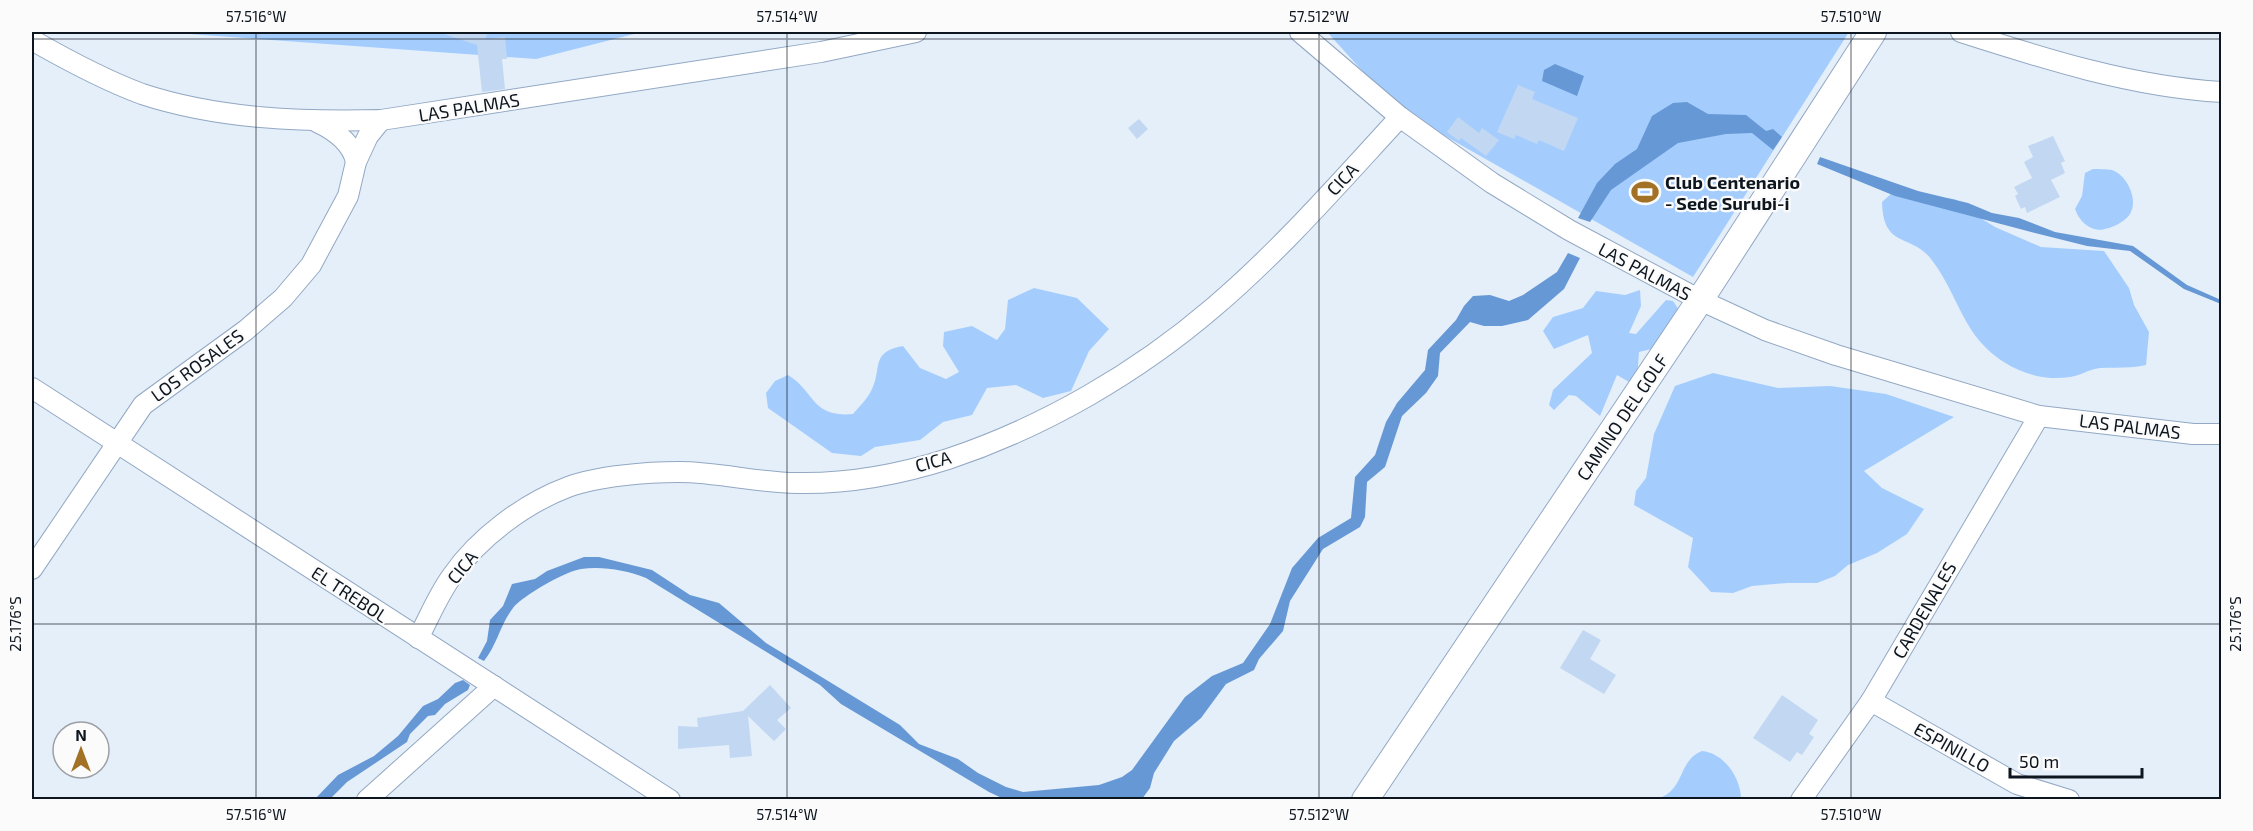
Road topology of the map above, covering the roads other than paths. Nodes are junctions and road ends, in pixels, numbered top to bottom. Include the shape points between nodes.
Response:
1 (916, 32) edge
2 (1300, 32) edge
3 (1873, 32) edge
4 (1961, 32) edge
5 (32, 40) edge
6 (2222, 92) edge
7 (1400, 117) junction
8 (381, 120) junction
9 (316, 122) junction
10 (356, 162) junction
11 (1700, 300) junction
12 (32, 388) edge
13 (2039, 416) junction
14 (2222, 434) edge
15 (116, 441) junction
16 (32, 569) edge
17 (418, 638) junction
18 (494, 686) junction
19 (1871, 701) junction
20 (367, 800) edge
21 (670, 800) edge
22 (1365, 800) edge
23 (1801, 800) edge
24 (2069, 800) edge

1 - 8 street, LAS PALMAS via 821,52
2 - 7 street, LAS PALMAS
3 - 11 street, CAMINO DEL GOLF
4 - 6 street via 2096,71 2190,90
5 - 9 street, LAS PALMAS via 143,94 206,110
7 - 11 street, LAS PALMAS via 1559,225
7 - 17 street, CICA via 1289,235 1213,308 1128,371 1063,410 947,459 845,482 795,483 679,472 630,475 569,486 526,509 488,537 452,576
8 - 9 street, LAS PALMAS
8 - 10 street, LOS ROSALES
9 - 10 street via 337,133
10 - 15 street, LOS ROSALES via 348,196 332,230 283,298 143,405
11 - 13 street, LAS PALMAS via 1765,330 1826,351
11 - 22 street, CAMINO DEL GOLF
12 - 15 street, EL TREBOL
13 - 14 street, LAS PALMAS
13 - 19 street, CARDENALES
15 - 16 street, LOS ROSALES
15 - 17 street, EL TREBOL
17 - 18 street, EL TREBOL
18 - 20 street
18 - 21 street, EL TREBOL
19 - 23 street, CARDENALES
19 - 24 street, ESPINILLO via 2017,784

